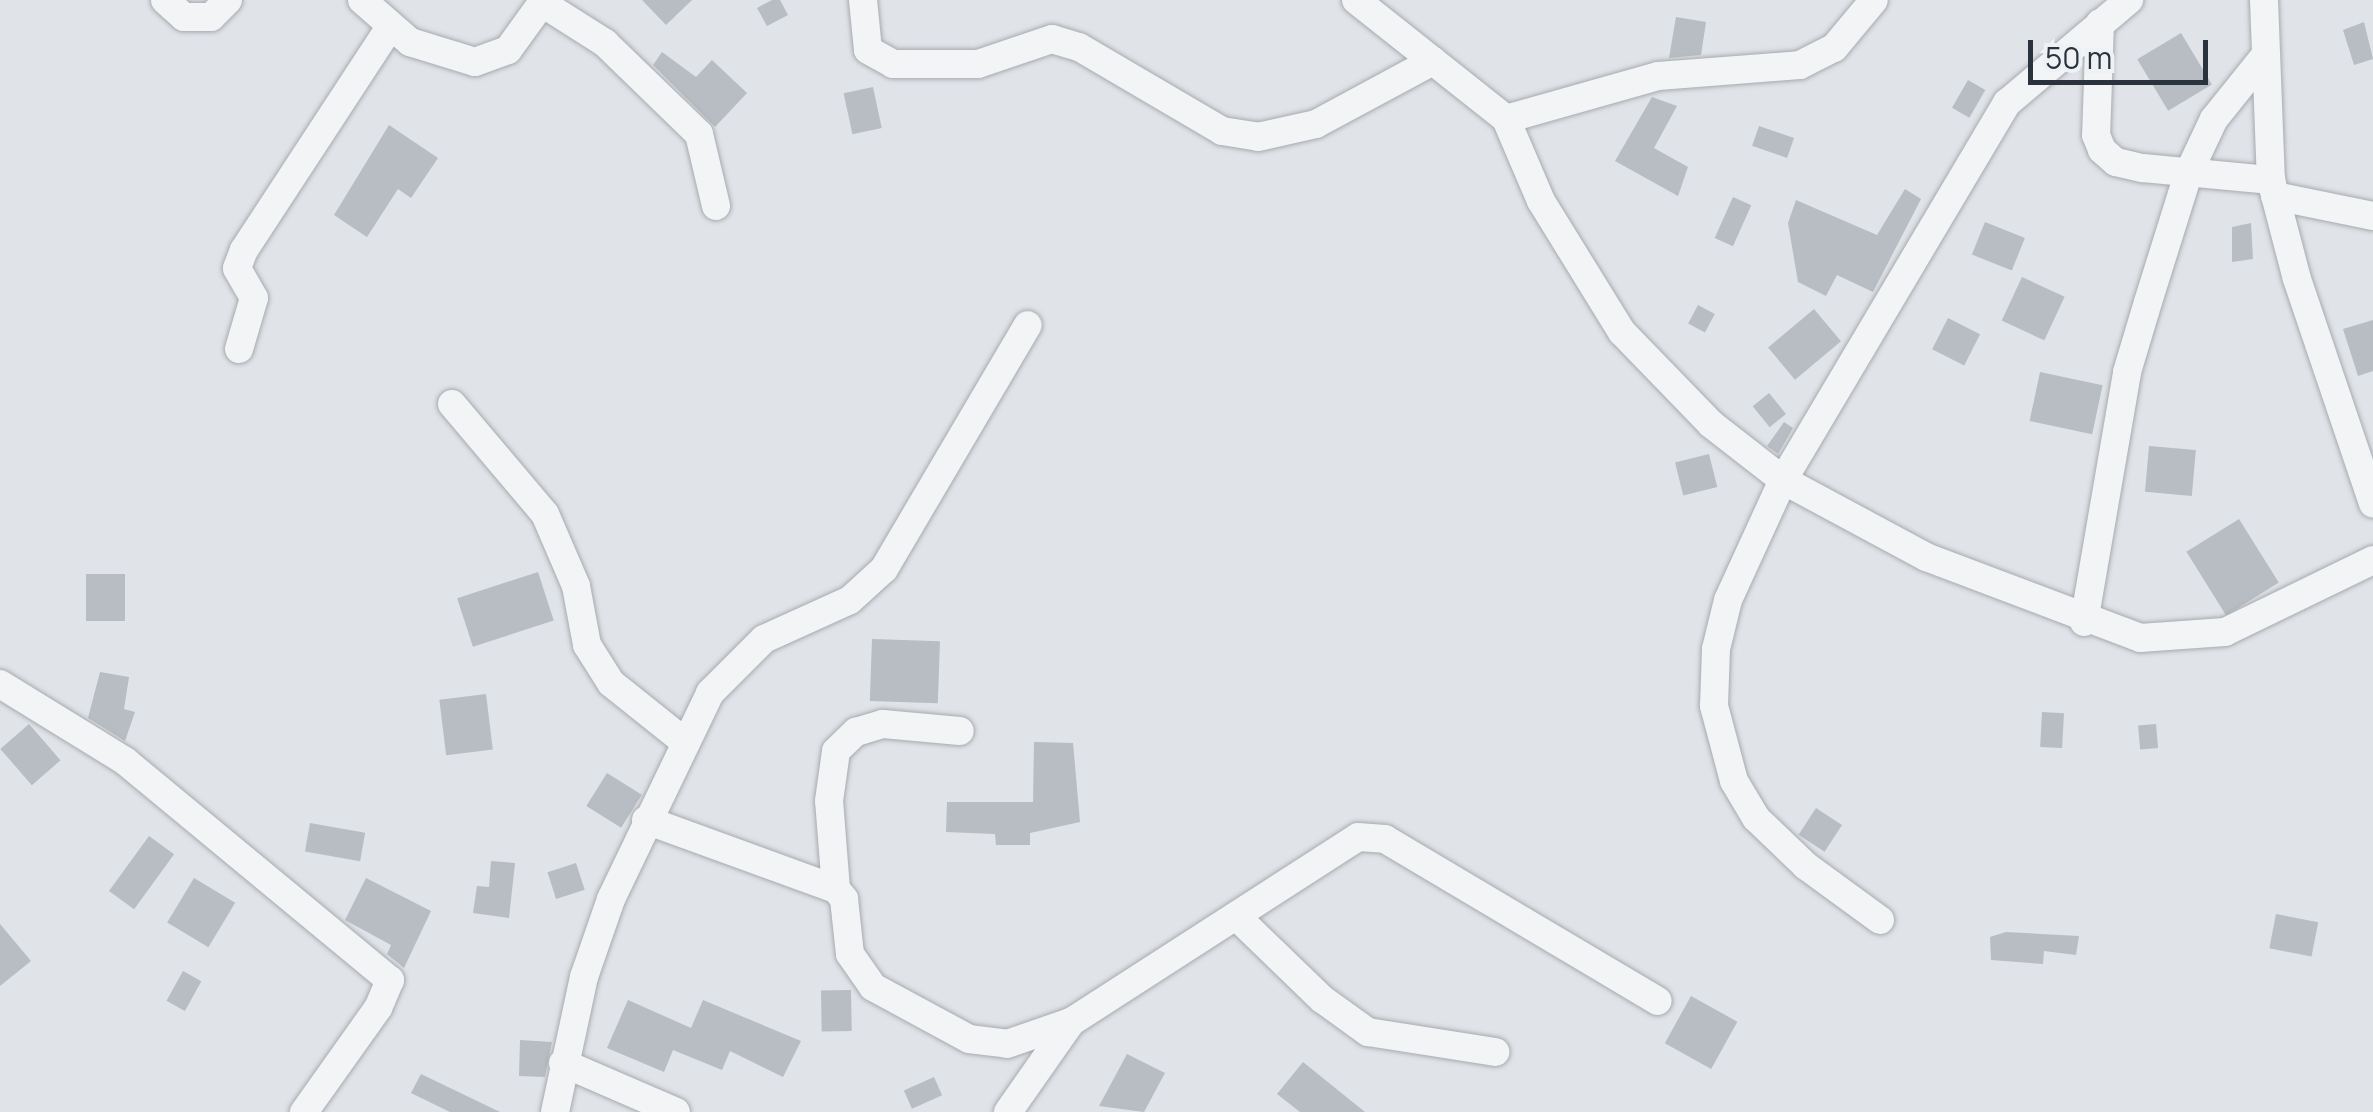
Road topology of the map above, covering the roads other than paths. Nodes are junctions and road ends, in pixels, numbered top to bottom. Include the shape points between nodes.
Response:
1 (165, 0) edge
2 (228, 0) edge
3 (362, 0) edge
4 (863, 0) edge
5 (1356, 0) edge
6 (1874, 0) edge
7 (2129, 0) edge
8 (2264, 0) edge
9 (543, 1) edge
10 (2100, 23) junction
11 (389, 28) junction
12 (2263, 58) junction
13 (1433, 61) junction
14 (1506, 120) junction
15 (2188, 174) junction
16 (2273, 188) junction
17 (716, 206) dead end
18 (2373, 216) edge
19 (1028, 325) dead end
20 (240, 349) dead end
21 (452, 404) dead end
22 (1783, 480) junction
23 (2373, 503) edge
24 (2373, 560) edge
25 (2084, 622) junction
26 (0, 684) edge
27 (960, 731) dead end
28 (685, 742) junction
29 (646, 820) junction
30 (836, 889) junction
31 (1236, 916) junction
32 (1880, 920) dead end
33 (1658, 1001) dead end
34 (1070, 1022) junction
35 (1496, 1052) dead end
36 (563, 1063) junction
37 (304, 1112) edge
38 (555, 1112) edge
39 (676, 1112) edge
40 (1008, 1112) edge

1 - 2 street via 184,17 211,17
3 - 11 street
4 - 13 street via 868,50 893,64 978,64 1052,40 1080,48 1222,131 1258,137 1316,124
5 - 13 street
6 - 14 street via 1834,48 1800,65 1658,76
7 - 10 street
8 - 12 street
9 - 11 street via 508,50 475,62 410,42
9 - 17 street via 630,64 699,134
10 - 15 street via 2096,135 2102,150 2116,162
10 - 22 street via 2008,103
11 - 20 street via 244,250 237,268 254,298
12 - 15 street via 2214,119
12 - 16 street
13 - 14 street
14 - 22 street via 1541,200 1622,332 1712,424
15 - 16 street
15 - 25 street via 2127,372
16 - 18 street
16 - 23 street
19 - 28 street via 884,570 850,600 764,639 735,663
21 - 28 street via 545,514 576,586 587,645 611,682
22 - 25 street via 1926,557
22 - 32 street via 1728,600 1716,648 1719,741 1756,818 1806,866
24 - 25 street via 2225,632 2140,638
26 - 37 street via 125,761 390,980 378,1008
27 - 30 street via 883,724 856,732 836,751 829,801
28 - 29 street
29 - 30 street
29 - 36 street via 584,977
30 - 34 street via 844,900 850,954 873,986 924,1020 1007,1044
31 - 33 street via 1358,837 1384,839
31 - 34 street
31 - 35 street via 1322,999 1368,1032
34 - 40 street
36 - 38 street
36 - 39 street

